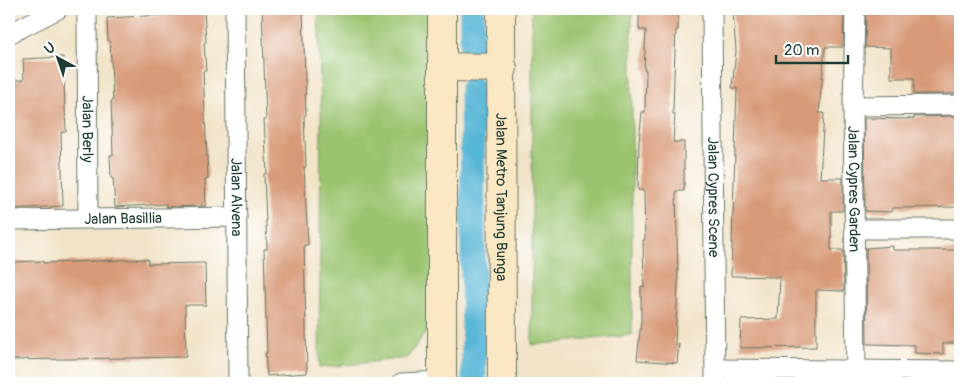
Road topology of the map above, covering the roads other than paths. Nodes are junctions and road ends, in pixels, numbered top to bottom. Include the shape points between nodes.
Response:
1 (58, 9) edge
2 (87, 9) edge
3 (235, 9) edge
4 (442, 9) edge
5 (502, 9) edge
6 (712, 9) edge
7 (855, 9) edge
8 (9, 34) edge
9 (443, 67) junction
10 (503, 68) junction
11 (960, 104) edge
12 (853, 106) junction
13 (237, 217) junction
14 (88, 218) junction
15 (9, 220) edge
16 (855, 229) junction
17 (960, 229) edge
18 (856, 369) junction
19 (960, 371) edge
20 (715, 376) edge
21 (442, 382) edge
22 (238, 383) edge
23 (401, 383) edge
24 (502, 383) edge

1 - 8 street
2 - 14 street, Jalan Berly
3 - 13 street, Jalan Alvena
4 - 9 main road
5 - 10 main road, Jalan Metro Tanjung Bunga
6 - 20 street, Jalan Cypres Scene
7 - 12 street, Jalan Cypres Garden
9 - 10 main road
9 - 21 main road
10 - 24 main road, Jalan Metro Tanjung Bunga
11 - 12 street
12 - 16 street, Jalan Cypres Garden
13 - 14 street, Jalan Basillia
13 - 22 street, Jalan Alvena
14 - 15 street, Jalan Basillia
16 - 17 street
16 - 18 street, Jalan Cypres Garden
18 - 19 street
18 - 20 street
21 - 23 street

